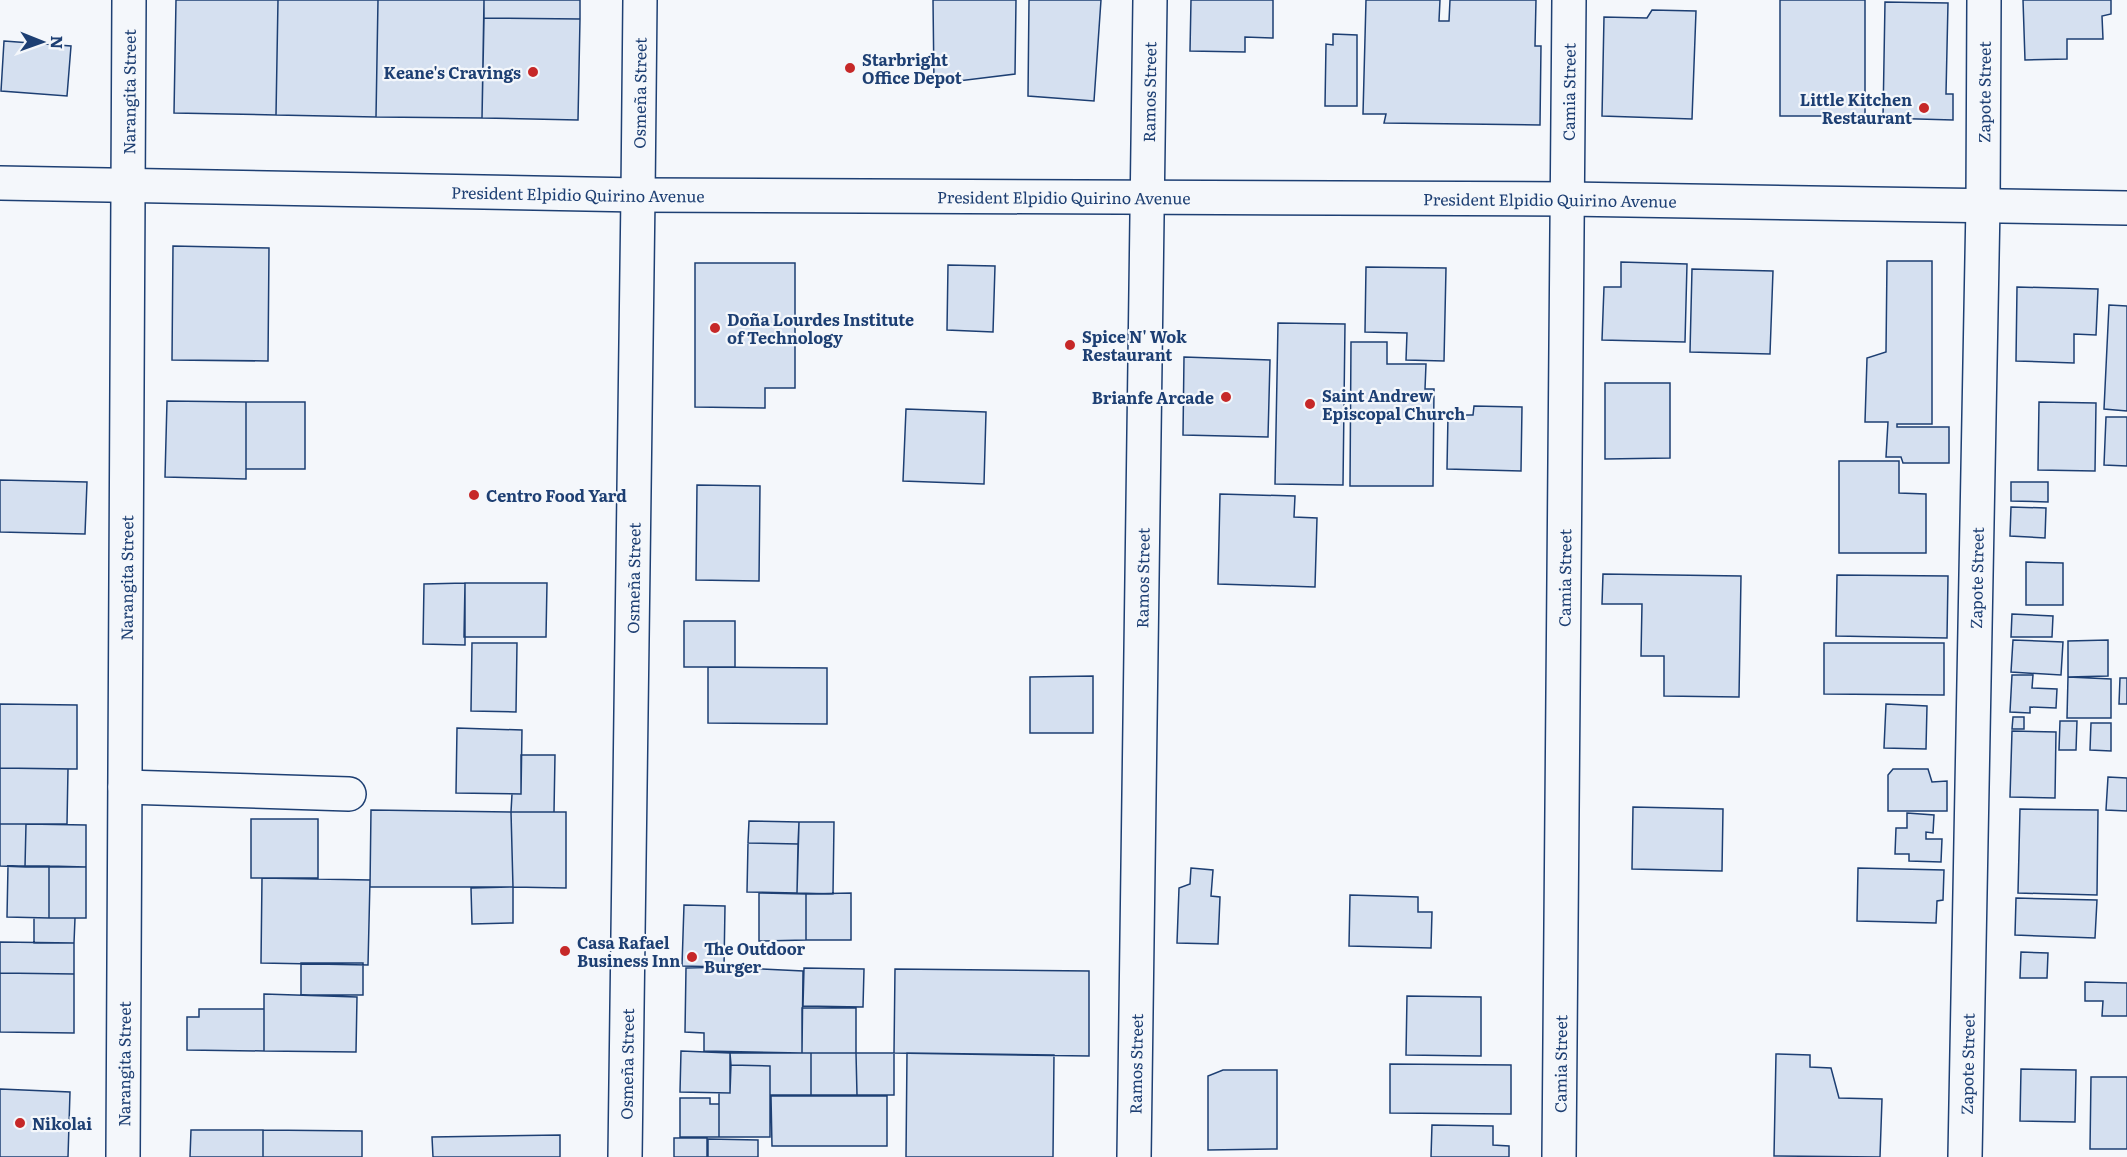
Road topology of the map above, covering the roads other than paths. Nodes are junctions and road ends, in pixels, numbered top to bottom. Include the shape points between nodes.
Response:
1 (129, 0) edge
2 (640, 0) edge
3 (1150, 0) edge
4 (1569, 0) edge
5 (1984, 0) edge
6 (0, 183) edge
7 (127, 185) junction
8 (638, 195) junction
9 (1147, 197) junction
10 (1568, 199) junction
11 (1983, 205) junction
12 (2127, 208) edge
13 (125, 788) junction
14 (348, 794) dead end
15 (123, 1157) edge
16 (625, 1157) edge
17 (1134, 1157) edge
18 (1559, 1157) edge
19 (1965, 1157) edge

1 - 7 street, Narangita Street
2 - 8 street, Osmeña Street
3 - 9 street, Ramos Street
4 - 10 street, Camia Street
5 - 11 street, Zapote Street
6 - 7 street, President Elpidio Quirino Avenue
7 - 8 street, President Elpidio Quirino Avenue
7 - 13 street, Narangita Street
8 - 9 street, President Elpidio Quirino Avenue
8 - 16 street, Osmeña Street
9 - 10 street, President Elpidio Quirino Avenue
9 - 17 street, Ramos Street
10 - 11 street, President Elpidio Quirino Avenue
10 - 18 street, Camia Street
11 - 12 street, President Elpidio Quirino Avenue
11 - 19 street, Zapote Street
13 - 14 street
13 - 15 street, Narangita Street

